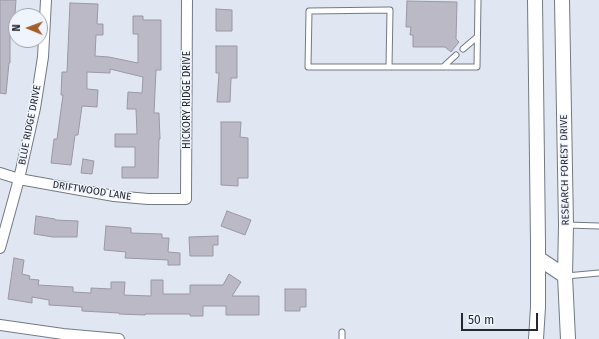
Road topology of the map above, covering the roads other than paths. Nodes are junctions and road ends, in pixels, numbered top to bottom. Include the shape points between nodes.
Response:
1 (46, 0) edge
2 (188, 0) edge
3 (478, 0) edge
4 (535, 0) edge
5 (551, 0) edge
6 (562, 0) edge
7 (562, 15) junction
8 (477, 37) junction
9 (463, 49) dead end
10 (456, 55) dead end
11 (389, 67) junction
12 (443, 67) junction
13 (0, 173) edge
14 (19, 179) junction
15 (186, 199) joint
16 (566, 225) junction
17 (599, 226) edge
18 (0, 248) edge
19 (538, 258) junction
20 (599, 273) edge
21 (565, 276) junction
22 (0, 324) edge
23 (342, 332) dead end
24 (118, 339) edge
25 (342, 339) edge
26 (536, 339) edge
27 (568, 339) edge

1 - 14 street, BLUE RIDGE DRIVE via 43,57
2 - 15 street, HICKORY RIDGE DRIVE
3 - 8 lane
4 - 19 main road
5 - 7 main road
6 - 7 main road, RESEARCH FOREST DRIVE
7 - 16 main road, RESEARCH FOREST DRIVE
8 - 9 lane
8 - 12 lane via 477,67
10 - 12 lane
11 - 11 lane via 308,67 309,11 390,10
11 - 12 lane
13 - 14 street, DRIFTWOOD LANE
14 - 15 street, DRIFTWOOD LANE via 114,196
14 - 18 street, BLUE RIDGE DRIVE
16 - 17 lane
16 - 21 main road, RESEARCH FOREST DRIVE
19 - 21 main road
19 - 26 main road
20 - 21 lane
21 - 27 main road, RESEARCH FOREST DRIVE
22 - 24 street
23 - 25 lane

